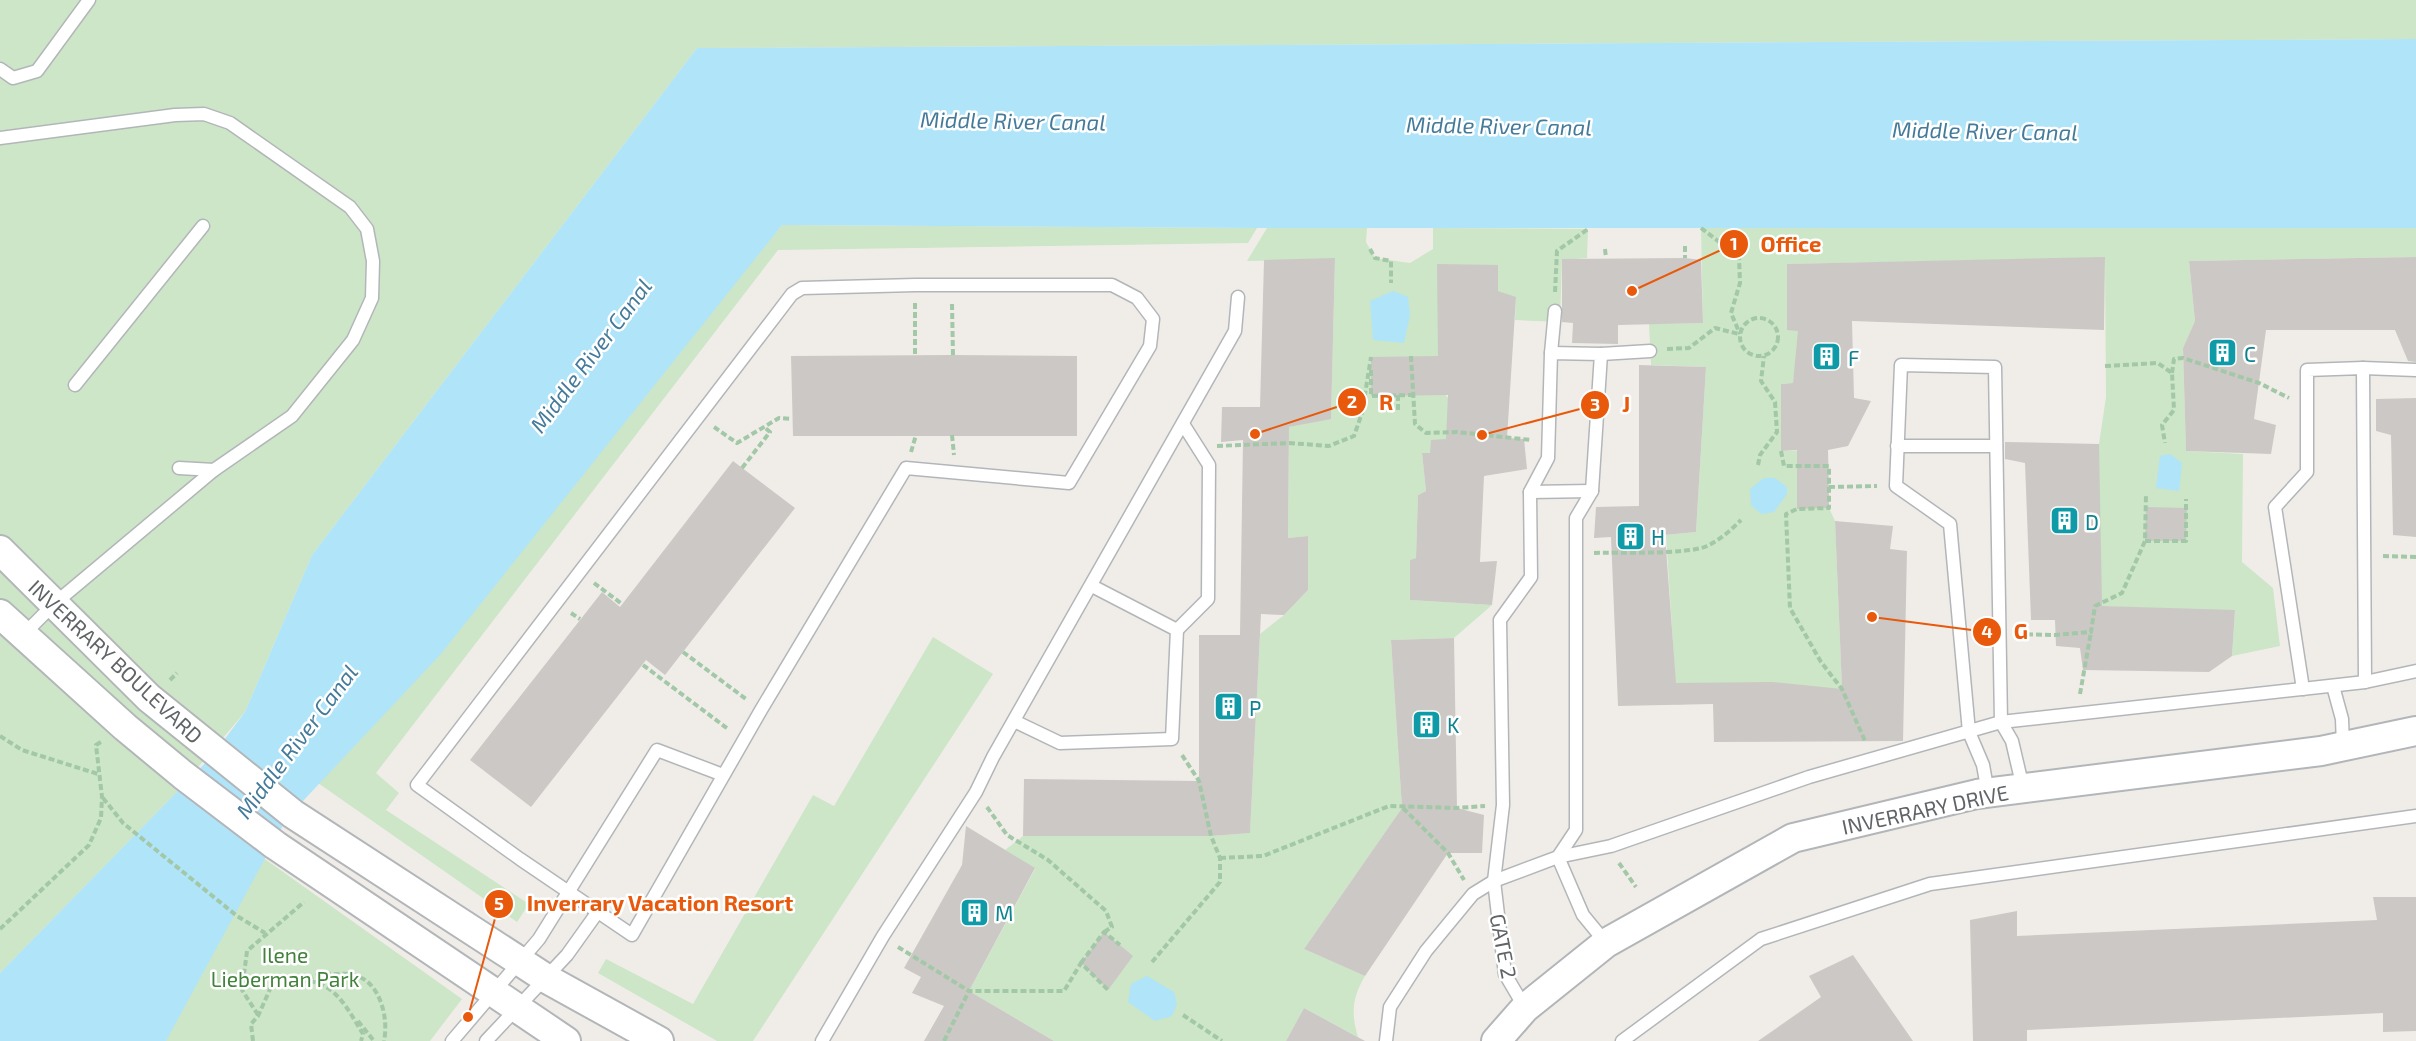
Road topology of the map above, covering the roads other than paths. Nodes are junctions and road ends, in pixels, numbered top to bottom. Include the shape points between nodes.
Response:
1 (89, 0) edge
2 (0, 69) edge
3 (0, 138) edge
4 (203, 226) dead end
5 (1238, 297) dead end
6 (1555, 311) road end
7 (1650, 351) road end
8 (1551, 353) junction
9 (1601, 354) junction
10 (2363, 368) junction
11 (2416, 370) edge
12 (75, 385) dead end
13 (1183, 424) junction
14 (1897, 446) junction
15 (1996, 446) junction
16 (179, 468) dead end
17 (214, 470) junction
18 (1592, 490) junction
19 (1530, 492) junction
20 (0, 550) edge
21 (1092, 586) junction
22 (54, 604) junction
23 (0, 614) edge
24 (1177, 630) junction
25 (24, 635) junction
26 (2416, 671) edge
27 (2365, 682) junction
28 (2333, 686) junction
29 (2303, 689) junction
30 (1014, 721) junction
31 (2001, 722) junction
32 (2416, 731) edge
33 (1969, 732) junction
34 (2343, 746) junction
35 (723, 775) junction
36 (2024, 788) junction
37 (1988, 793) junction
38 (2416, 816) edge
39 (1558, 857) junction
40 (1494, 881) junction
41 (568, 893) junction
42 (597, 913) junction
43 (1606, 943) junction
44 (520, 961) junction
45 (546, 979) junction
46 (491, 992) junction
47 (515, 1008) junction
48 (1525, 1008) junction
49 (458, 1039) edge
50 (486, 1041) edge
51 (566, 1041) edge
52 (659, 1041) edge
53 (822, 1041) edge
54 (1386, 1041) edge
55 (1496, 1041) edge
56 (1622, 1041) edge

1 - 2 lane via 37,70 13,78
3 - 17 lane via 204,114 230,123 350,207 367,229 374,261 372,298 353,340 292,416
4 - 12 lane
5 - 13 lane via 1235,331
6 - 8 lane
7 - 9 lane
8 - 9 lane
8 - 19 lane via 1548,458
9 - 18 lane
10 - 11 lane
10 - 27 lane
10 - 29 lane via 2307,370 2307,472 2275,507
13 - 21 lane
13 - 24 lane via 1209,465 1208,599
14 - 15 lane
14 - 15 lane via 1901,365 1995,366
14 - 33 lane via 1896,486 1950,524
15 - 31 lane
16 - 17 lane
17 - 22 lane
18 - 19 lane
18 - 39 lane via 1576,518 1576,830
19 - 40 lane, GATE 2 via 1531,577 1500,620 1503,804
20 - 22 street, INVERRARY BOULEVARD
21 - 24 lane
21 - 30 lane
22 - 25 lane
22 - 44 street, INVERRARY BOULEVARD via 149,698 292,814
23 - 25 street, INVERRARY BOULEVARD
24 - 30 lane via 1172,739 1060,743
25 - 46 street, INVERRARY BOULEVARD via 183,776
26 - 27 lane
27 - 28 lane
28 - 29 lane
28 - 34 lane via 2342,719
29 - 31 lane
30 - 53 lane via 976,792 883,936
31 - 33 lane
31 - 36 lane via 2012,741
32 - 34 street, INVERRARY DRIVE
33 - 37 lane via 1983,765
33 - 39 lane via 1809,777 1611,846
34 - 36 street, INVERRARY DRIVE
35 - 41 lane via 657,750
35 - 41 lane via 906,468 1069,483 1150,346 1153,319 1137,298 1112,285 802,288 792,294 417,785
35 - 42 lane via 632,935
36 - 37 street, INVERRARY DRIVE
37 - 43 street, INVERRARY DRIVE via 1792,838
38 - 56 lane via 1930,884 1761,939
39 - 40 lane
39 - 43 lane via 1583,915
40 - 48 lane, GATE 2 via 1505,974
40 - 54 lane via 1473,894 1426,951 1390,1007
41 - 42 lane
41 - 44 lane
42 - 45 lane
43 - 48 street, INVERRARY DRIVE
44 - 45 street, INVERRARY BOULEVARD
44 - 46 lane
45 - 47 lane
45 - 52 street, INVERRARY BOULEVARD
46 - 47 street, INVERRARY BOULEVARD
46 - 49 lane
47 - 50 lane
47 - 51 street, INVERRARY BOULEVARD
48 - 55 street, INVERRARY DRIVE

